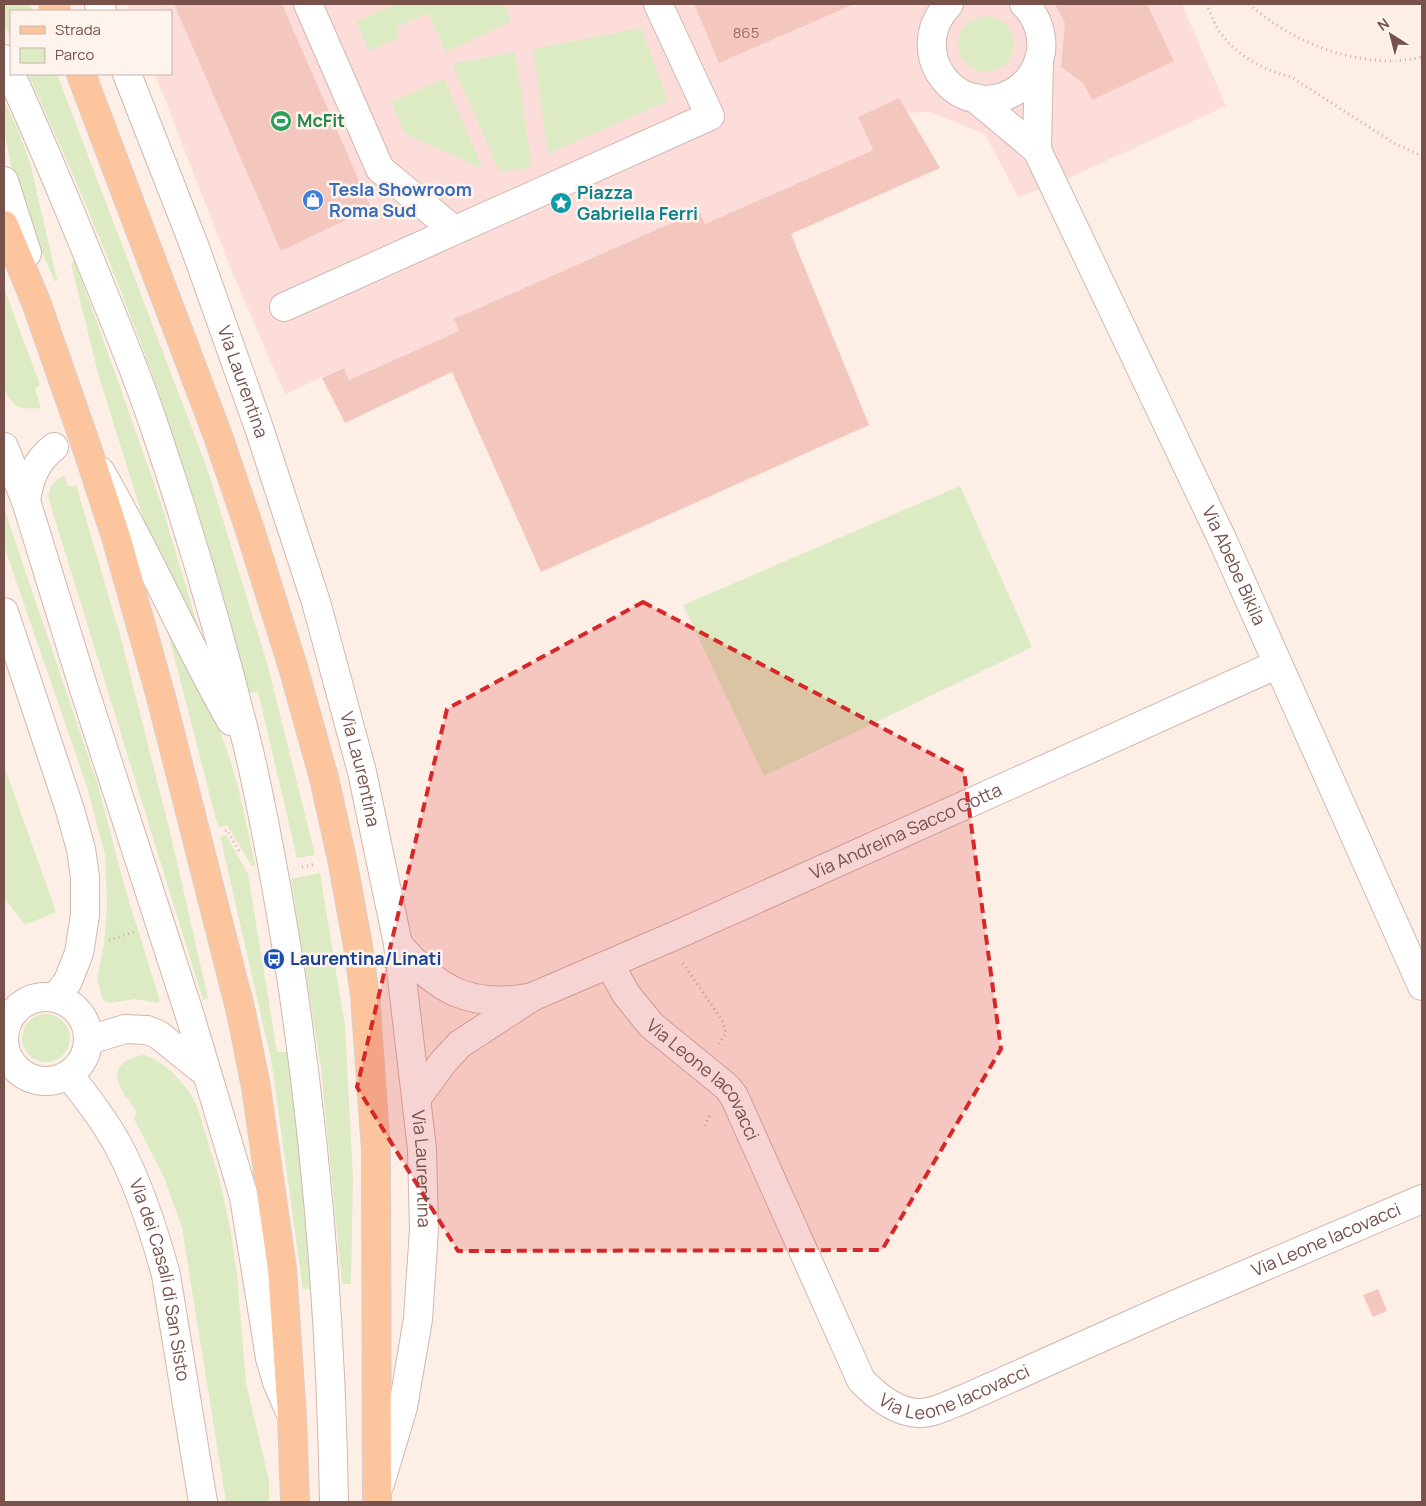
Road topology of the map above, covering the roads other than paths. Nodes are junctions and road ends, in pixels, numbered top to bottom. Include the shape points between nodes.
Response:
1 (308, 4) edge
2 (658, 4) edge
3 (949, 4) edge
4 (1024, 4) edge
5 (4, 59) edge
6 (1039, 59) junction
7 (10, 72) edge
8 (11, 75) edge
9 (81, 75) edge
10 (127, 75) edge
11 (975, 98) junction
12 (1037, 150) junction
13 (4, 181) edge
14 (4, 225) edge
15 (454, 230) junction
16 (36, 302) junction
17 (284, 306) dead end
18 (4, 429) edge
19 (4, 446) edge
20 (88, 450) junction
21 (26, 501) junction
22 (4, 612) edge
23 (1278, 664) junction
24 (249, 753) junction
25 (398, 944) junction
26 (610, 965) junction
27 (1422, 986) edge
28 (56, 997) junction
29 (532, 997) junction
30 (11, 1002) edge
31 (89, 1040) junction
32 (206, 1073) junction
33 (69, 1075) junction
34 (417, 1098) junction
35 (1422, 1199) edge
36 (292, 1416) junction
37 (377, 1497) edge
38 (203, 1502) edge
39 (295, 1502) edge
40 (334, 1502) edge

1 - 15 street via 380,169
2 - 15 street via 710,116
3 - 11 street via 932,35 934,61 945,81 954,89
4 - 6 street, Via Abebe Bikila via 1039,28
5 - 7 street
6 - 11 street via 1028,80 1010,94 992,99
6 - 12 street, Via Abebe Bikila
8 - 24 street via 51,164 158,434 217,629
9 - 37 main road, Via Laurentina via 218,436 259,557 322,769 342,859 365,996 375,1131
10 - 25 street, Via Laurentina via 201,263 316,602 362,772
11 - 12 street, Via Abebe Bikila
12 - 23 street, Via Abebe Bikila
13 - 16 street via 26,248
14 - 16 main road
15 - 17 street
16 - 20 main road
18 - 21 street via 20,443 40,448 54,447 36,465
19 - 21 street
20 - 24 street via 120,504 209,683
20 - 36 main road via 117,540 160,697 241,1012 256,1087 282,1269
21 - 32 street
22 - 28 street via 83,858 86,893 82,940 75,966
23 - 26 street, Via Andreina Sacco Gotta
23 - 27 street, Via Abebe Bikila
24 - 40 street via 281,915 308,1092 326,1285
25 - 29 street via 425,974 455,992 489,1001 507,1002
25 - 34 street, Via Laurentina
26 - 29 street, Via Andreina Sacco Gotta
26 - 35 street, Via Leone Iacovacci via 626,994 651,1025 734,1096 861,1380 894,1406 919,1413 930,1412 964,1399
28 - 30 street via 40,996
28 - 31 street via 80,1013 87,1026
29 - 34 street via 460,1044 444,1060
30 - 33 street via 11,1015 4,1037 9,1060 29,1078 56,1080
31 - 32 street via 125,1029 147,1030 159,1035
31 - 33 street via 80,1066
32 - 36 street via 244,1197 270,1358
33 - 38 street, Via dei Casali di San Sisto via 118,1145 139,1189 158,1245 166,1275
34 - 37 street, Via Laurentina via 424,1230 418,1319 404,1408
36 - 39 main road

